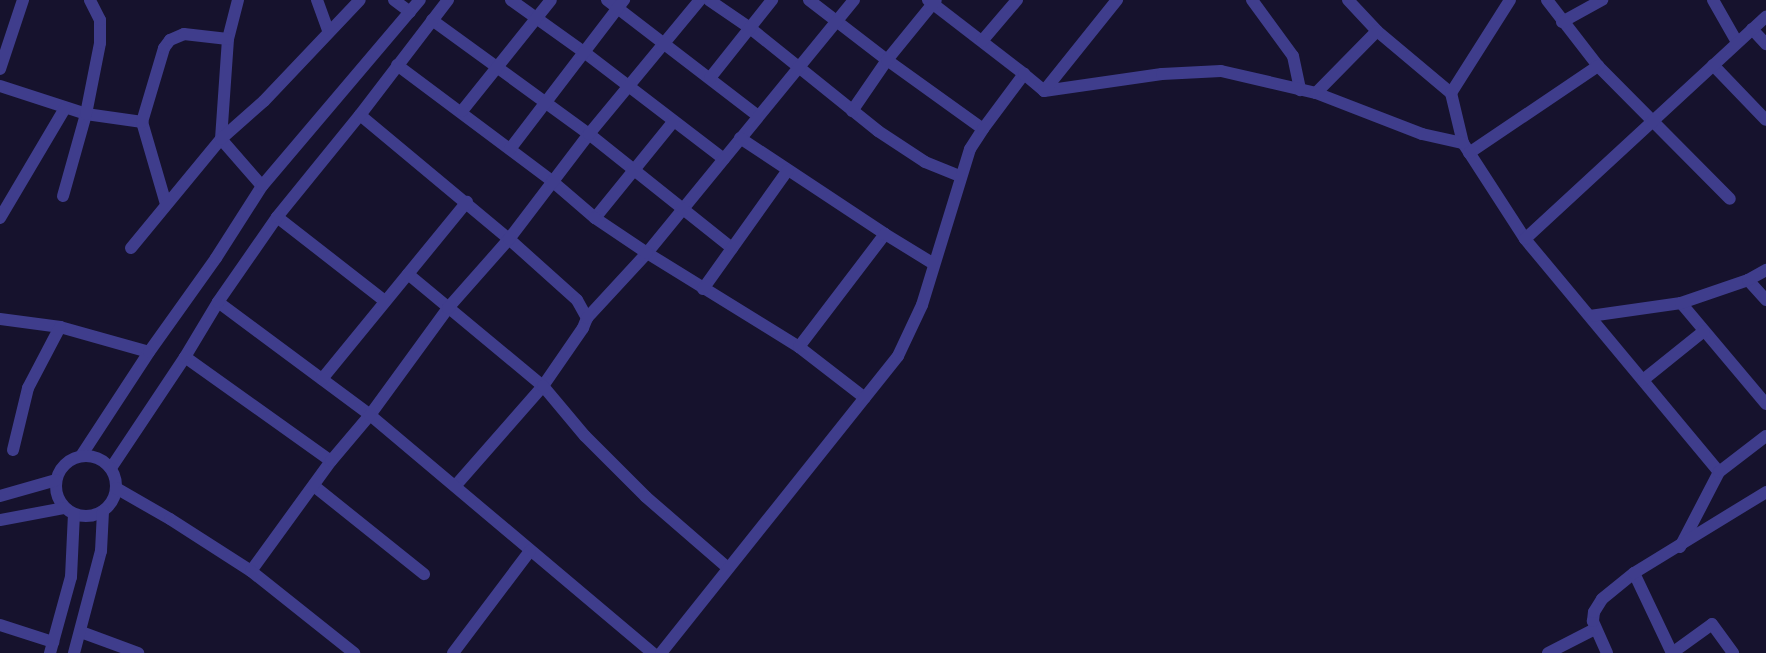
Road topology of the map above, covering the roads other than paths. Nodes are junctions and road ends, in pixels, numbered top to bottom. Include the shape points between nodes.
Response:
1 (23, 0) edge
2 (90, 0) edge
3 (238, 0) edge
4 (317, 0) edge
5 (360, 0) edge
6 (394, 0) edge
7 (420, 0) edge
8 (448, 0) edge
9 (511, 0) edge
10 (551, 0) edge
11 (700, 0) edge
12 (709, 0) edge
13 (772, 0) edge
14 (809, 0) edge
15 (854, 0) edge
16 (1017, 0) edge
17 (1117, 0) edge
18 (1252, 0) edge
19 (1348, 0) edge
20 (1510, 0) edge
21 (1547, 0) edge
22 (1602, 0) edge
23 (1713, 0) edge
24 (932, 1) edge
25 (616, 3) edge
26 (410, 12) junction
27 (1766, 17) edge
28 (536, 18) junction
29 (432, 20) junction
30 (838, 21) junction
31 (1562, 22) junction
32 (750, 28) junction
33 (1752, 29) junction
34 (1377, 31) junction
35 (328, 32) junction
36 (228, 39) junction
37 (982, 41) junction
38 (1737, 42) junction
39 (665, 44) junction
40 (1766, 44) edge
41 (584, 52) junction
42 (887, 60) junction
43 (397, 64) junction
44 (497, 65) junction
45 (1713, 65) junction
46 (1598, 66) junction
47 (799, 67) junction
48 (0, 69) edge
49 (1024, 74) junction
50 (710, 78) junction
51 (0, 86) edge
52 (629, 87) junction
53 (1300, 90) junction
54 (1044, 91) junction
55 (1316, 93) junction
56 (1451, 94) junction
57 (546, 102) junction
58 (65, 108) junction
59 (852, 111) junction
60 (462, 112) junction
61 (86, 114) junction
62 (360, 115) junction
63 (758, 116) junction
64 (1766, 120) edge
65 (1654, 121) junction
66 (142, 122) junction
67 (673, 122) junction
68 (983, 128) junction
69 (589, 134) junction
70 (740, 138) junction
71 (221, 139) junction
72 (1466, 148) junction
73 (510, 149) junction
74 (724, 159) junction
75 (788, 170) junction
76 (633, 171) junction
77 (960, 176) junction
78 (552, 181) junction
79 (262, 186) junction
80 (63, 196) dead end
81 (1730, 199) dead end
82 (467, 202) junction
83 (166, 204) junction
84 (683, 208) junction
85 (277, 217) junction
86 (0, 218) edge
87 (595, 218) junction
88 (886, 234) junction
89 (509, 239) junction
90 (1525, 239) junction
91 (131, 248) dead end
92 (732, 248) junction
93 (647, 253) junction
94 (934, 264) junction
95 (1766, 270) edge
96 (408, 274) junction
97 (1748, 280) junction
98 (703, 289) junction
99 (1766, 300) edge
100 (386, 301) junction
101 (218, 302) junction
102 (1681, 303) junction
103 (448, 308) junction
104 (1590, 316) junction
105 (587, 318) junction
106 (0, 319) edge
107 (60, 328) junction
108 (1704, 331) junction
109 (799, 347) junction
110 (149, 352) junction
111 (185, 357) junction
112 (322, 379) junction
113 (1643, 380) junction
114 (543, 386) junction
115 (865, 398) junction
116 (1766, 404) edge
117 (370, 415) junction
118 (1766, 436) edge
119 (13, 450) dead end
120 (81, 456) junction
121 (331, 461) junction
122 (111, 468) junction
123 (1719, 472) junction
124 (56, 480) junction
125 (314, 486) junction
126 (456, 486) junction
127 (116, 488) junction
128 (1766, 492) edge
129 (0, 496) edge
130 (69, 511) junction
131 (103, 511) junction
132 (0, 520) edge
133 (1680, 546) junction
134 (530, 551) junction
135 (728, 568) junction
136 (251, 571) junction
137 (1634, 573) junction
138 (424, 574) dead end
139 (0, 626) edge
140 (1595, 629) junction
141 (81, 632) junction
142 (51, 648) edge
143 (74, 653) edge
144 (138, 653) edge
145 (354, 653) edge
146 (454, 653) edge
147 (653, 653) edge
148 (660, 653) edge
149 (1548, 653) edge
150 (1607, 653) edge
151 (1672, 653) edge
152 (1733, 653) edge

1 - 48 street
2 - 61 street via 100,20 100,43
3 - 36 street
4 - 35 street
5 - 35 street
6 - 26 street
7 - 26 street
8 - 29 street
9 - 28 street
10 - 28 street
11 - 39 street
12 - 32 street
13 - 32 street
14 - 30 street
15 - 30 street
16 - 37 street
17 - 54 street
18 - 53 street via 1293,56
19 - 34 street
20 - 56 street
21 - 31 street
22 - 31 street
23 - 38 street
24 - 37 street
24 - 42 street
25 - 39 street
25 - 41 street
26 - 79 street
27 - 33 street
28 - 41 street
28 - 44 street
29 - 43 street
29 - 44 street
30 - 42 street
30 - 47 street
31 - 46 street
32 - 47 street
32 - 50 street
33 - 38 street
33 - 40 street
34 - 55 street
34 - 56 street
35 - 71 street via 264,101
36 - 66 street via 184,34 170,40 164,48
36 - 71 street
37 - 49 street
38 - 45 street
39 - 50 street
39 - 52 street
41 - 52 street
41 - 57 street
42 - 59 street
42 - 68 street
43 - 60 street
43 - 62 street
44 - 57 street
44 - 60 street
45 - 64 street
45 - 65 street
46 - 65 street
46 - 72 street
47 - 59 street
47 - 63 street
49 - 54 street
49 - 68 street
50 - 63 street
51 - 58 street
52 - 67 street
52 - 69 street
53 - 54 street via 1211,71 1118,79
53 - 55 street
55 - 72 street
56 - 72 street
57 - 69 street
57 - 73 street
58 - 61 street
58 - 86 street
59 - 77 street via 905,150
60 - 73 street
61 - 66 street
61 - 80 street
62 - 82 street
62 - 85 street
63 - 70 street
65 - 81 street
65 - 90 street
66 - 83 street
67 - 74 street
67 - 76 street
68 - 77 street via 970,148
69 - 76 street
69 - 78 street
70 - 74 street
70 - 75 street
71 - 79 street
71 - 83 street
72 - 90 street
73 - 78 street
74 - 84 street
75 - 88 street
75 - 92 street
76 - 84 street
76 - 87 street
77 - 94 street
78 - 87 street
78 - 89 street
79 - 110 street
82 - 89 street
82 - 96 street
83 - 91 street
84 - 92 street
84 - 93 street
85 - 100 street
85 - 101 street
87 - 93 street
88 - 94 street
88 - 109 street
89 - 103 street
89 - 105 street via 577,300
90 - 104 street
92 - 98 street
93 - 98 street
93 - 105 street
94 - 115 street via 922,305 898,356
95 - 97 street
96 - 100 street
96 - 103 street
97 - 99 street
97 - 102 street
98 - 109 street
100 - 112 street
101 - 111 street
101 - 112 street
102 - 104 street
102 - 108 street
103 - 114 street
103 - 117 street
104 - 113 street
105 - 114 street
106 - 107 street
107 - 110 street
107 - 119 street via 28,388
108 - 113 street
108 - 116 street
109 - 115 street
110 - 120 street
111 - 121 street
111 - 122 street
112 - 117 street
113 - 123 street
114 - 126 street
114 - 135 street via 586,436 646,496
115 - 135 street
117 - 121 street
117 - 126 street
118 - 123 street
120 - 122 street via 98,458
120 - 124 street via 66,462
121 - 125 street
122 - 127 street
123 - 133 street
124 - 129 street
124 - 130 street via 56,493
125 - 136 street
125 - 138 street
126 - 134 street
127 - 131 street via 112,501
127 - 136 street
128 - 133 street
130 - 131 street via 89,516
130 - 132 street
130 - 142 street via 71,577
131 - 141 street via 101,551
133 - 137 street
134 - 146 street
134 - 147 street
135 - 148 street
136 - 145 street
137 - 140 street via 1602,599 1594,612
137 - 151 street
139 - 142 street
140 - 149 street
140 - 150 street
141 - 143 street
141 - 144 street
151 - 152 street via 1712,624

